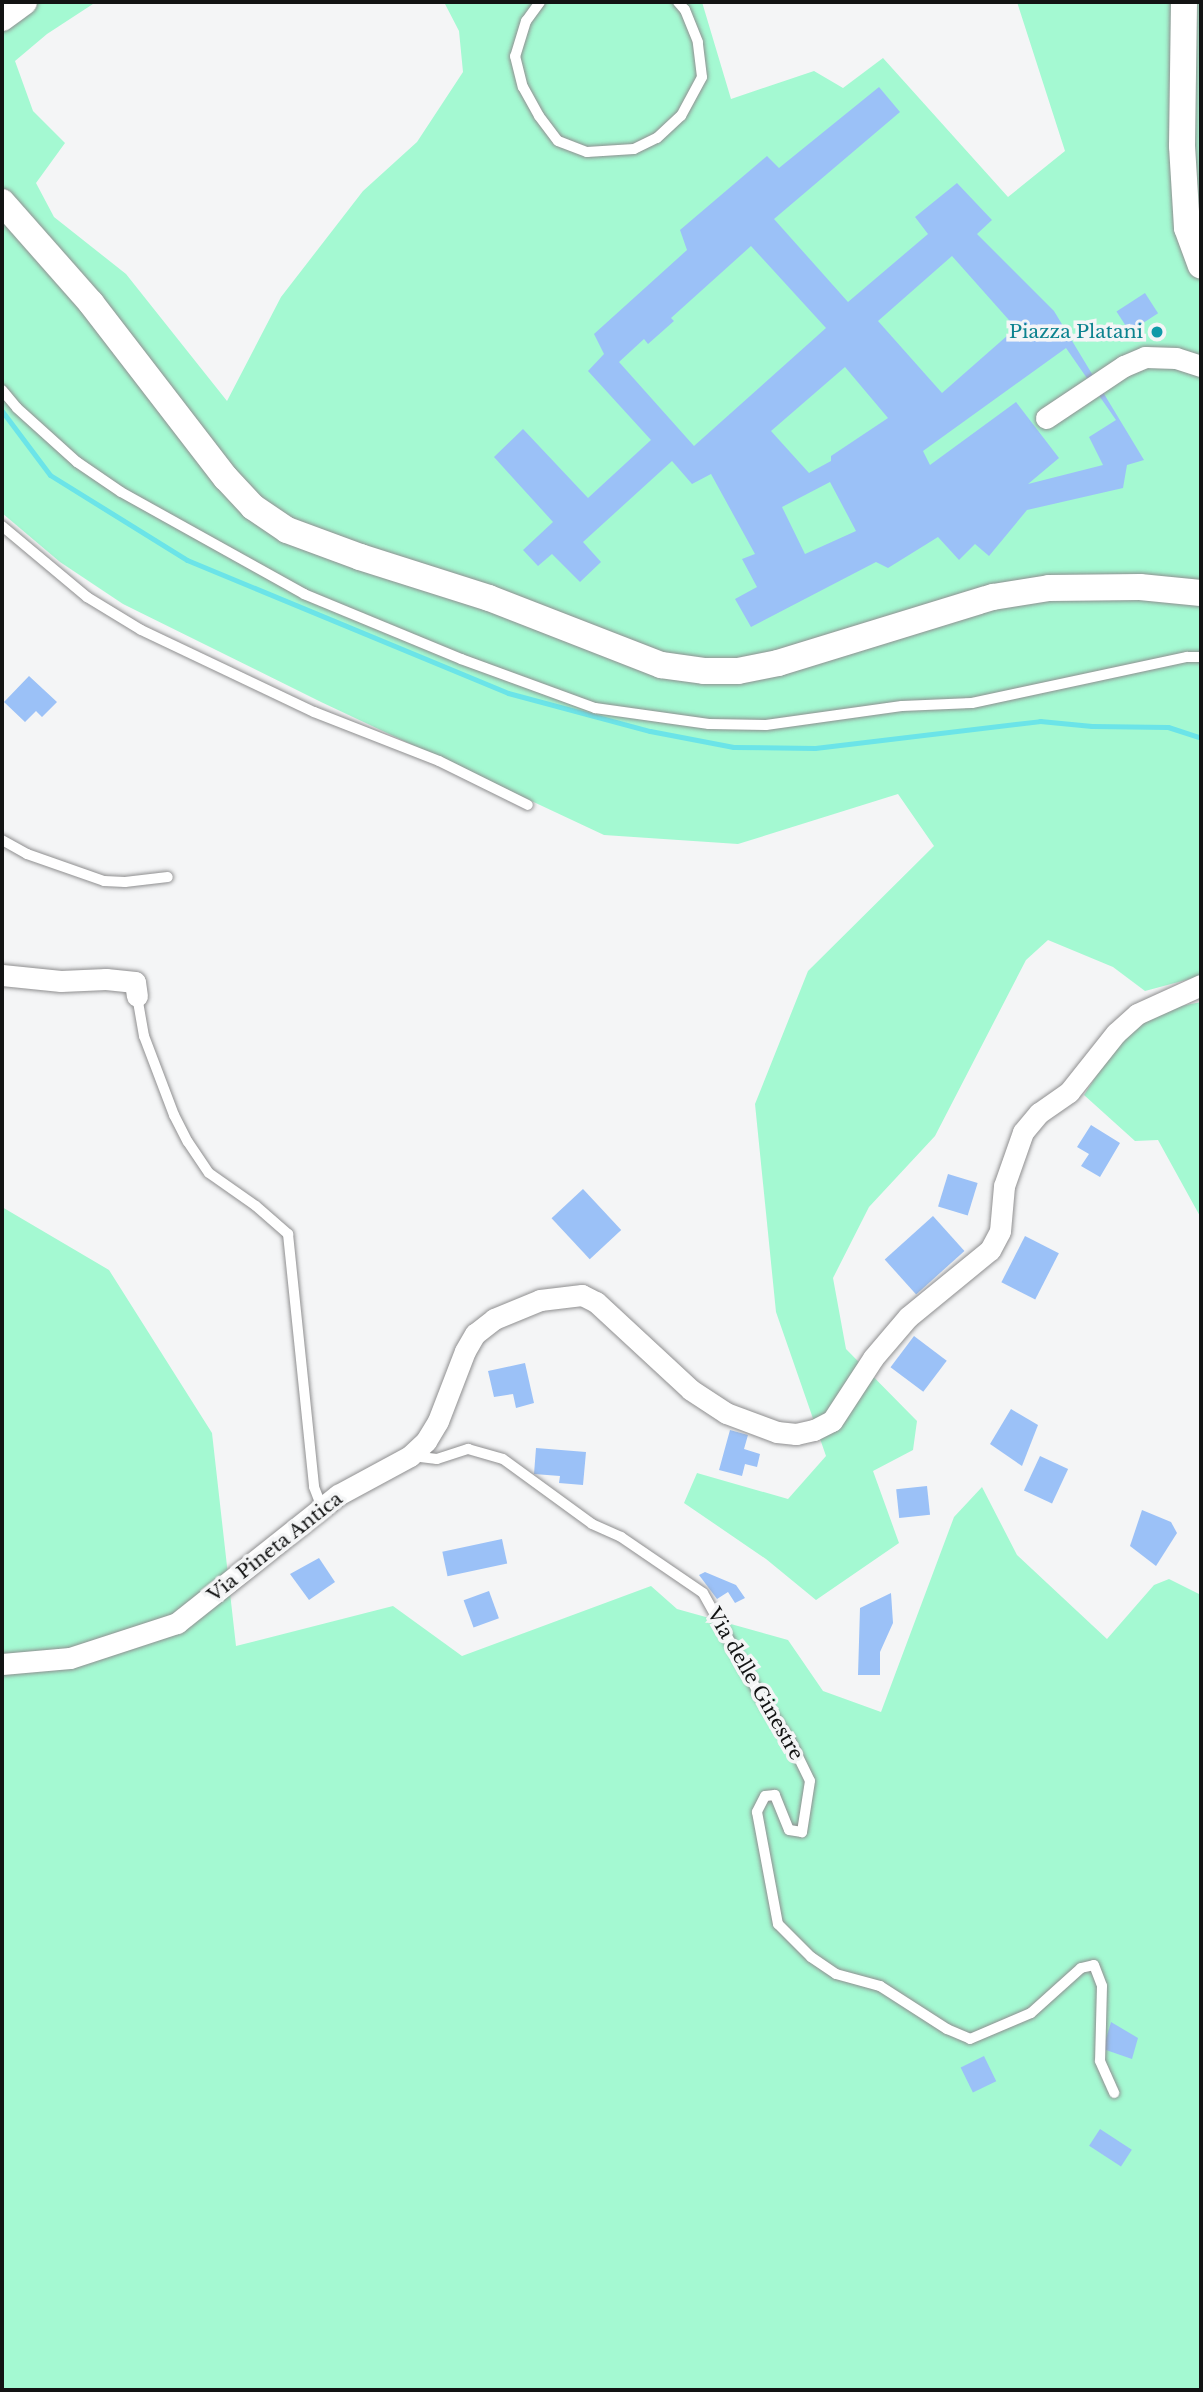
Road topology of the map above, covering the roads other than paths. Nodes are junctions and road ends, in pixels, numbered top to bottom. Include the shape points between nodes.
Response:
1 (24, 2) edge
2 (540, 2) edge
3 (678, 2) edge
4 (1185, 2) edge
5 (2, 18) edge
6 (2, 202) edge
7 (1201, 266) edge
8 (1201, 366) edge
9 (2, 390) edge
10 (1046, 418) dead end
11 (2, 526) edge
12 (1201, 593) edge
13 (1201, 657) edge
14 (528, 805) dead end
15 (2, 840) edge
16 (168, 877) dead end
17 (2, 975) edge
18 (1201, 985) edge
19 (137, 996) joint
20 (410, 1456) junction
21 (322, 1508) junction
22 (2, 1664) edge
23 (1114, 2092) dead end

1 - 5 street
2 - 3 lane via 526,21 515,56 523,87 558,141 587,152 634,149 657,138 681,117 702,77 698,42
4 - 7 street via 1182,146 1187,228
6 - 12 street via 91,303 253,507 287,530 489,598 661,665 738,671 993,597 1049,588 1140,587
8 - 10 street via 1176,358 1145,357
9 - 13 lane via 77,461 121,492 304,594 595,708 709,724 766,725 902,706 972,703
11 - 14 lane via 87,597 141,630
15 - 16 lane via 27,854 104,881
17 - 19 street via 135,982
18 - 20 street, Via Pineta Antica via 1137,1014 1069,1092 1039,1113 1023,1132 1004,1186 1000,1231 990,1250 908,1317 873,1358 832,1421 796,1434 777,1432 726,1413 691,1390 596,1302 582,1295 561,1296 516,1308 475,1334 438,1422
19 - 21 lane via 145,1036 188,1142 209,1173 288,1234 314,1486
20 - 21 street, Via Pineta Antica
20 - 23 lane, Via delle Ginestre via 437,1459 468,1449 503,1460 592,1524 621,1537 703,1593 810,1781 802,1832 789,1830 775,1795 765,1796 757,1812 778,1924 811,1957 836,1974 880,1986 970,2039 1031,2013 1081,1968 1094,1965 1102,1986 1100,2061
21 - 22 street, Via Pineta Antica via 177,1623 70,1658

